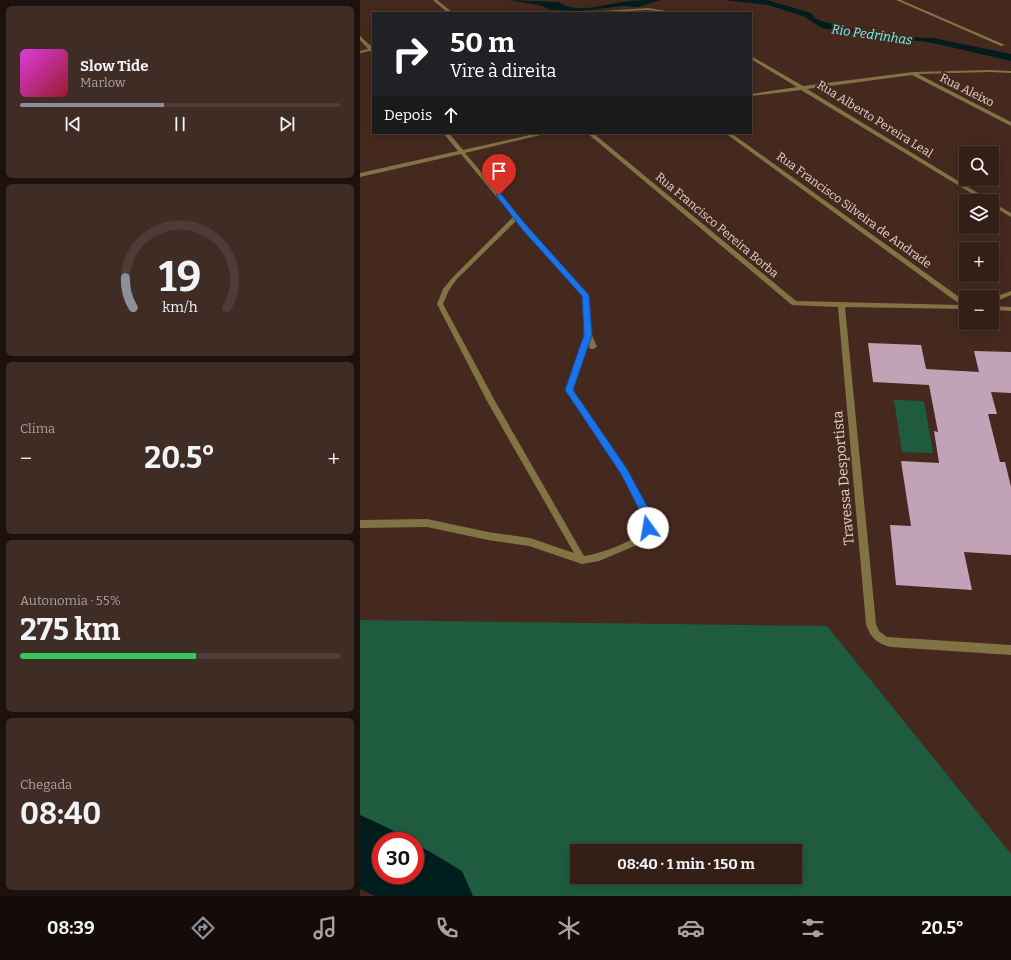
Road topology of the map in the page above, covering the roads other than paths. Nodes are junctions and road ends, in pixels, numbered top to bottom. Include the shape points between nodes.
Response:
1 (435, 0) edge
2 (898, 0) edge
3 (450, 12) edge
4 (603, 12) edge
5 (672, 12) edge
6 (360, 37) edge
7 (1003, 45) dead end
8 (372, 50) edge
9 (360, 52) edge
10 (752, 57) edge
11 (1011, 72) edge
12 (913, 73) junction
13 (805, 89) junction
14 (752, 95) edge
15 (1011, 124) edge
16 (447, 134) edge
17 (542, 134) edge
18 (591, 134) edge
19 (729, 134) edge
20 (463, 152) junction
21 (360, 175) edge
22 (977, 194) edge
23 (999, 208) edge
24 (1011, 215) edge
25 (517, 217) junction
26 (1011, 292) edge
27 (999, 298) edge
28 (959, 301) edge
29 (841, 305) junction
30 (959, 306) edge
31 (999, 308) edge
32 (1011, 309) edge
33 (588, 335) junction
34 (593, 347) dead end
35 (360, 524) edge
36 (582, 560) junction
37 (1011, 650) edge

1 - 3 street
2 - 7 street
4 - 5 street via 648,9
6 - 8 street
8 - 9 street
10 - 13 street, Rua Alberto Pereira Leal
11 - 12 street via 990,70
12 - 13 street
12 - 15 street, Rua Aleixo
13 - 14 street
13 - 22 street, Rua Alberto Pereira Leal
16 - 20 street
17 - 20 street
18 - 29 street, Rua Francisco Pereira Borba via 794,302
19 - 28 street, Rua Francisco Silveira de Andrade
20 - 21 street
20 - 25 street
23 - 24 street
25 - 33 street via 585,295
25 - 36 street via 455,278 446,289 440,304
26 - 27 street
29 - 30 street
29 - 37 street, Travessa Desportista via 873,630 876,636 891,642
31 - 32 street
33 - 34 street
33 - 36 street via 569,390 624,471 648,517 648,528 641,539 596,558
35 - 36 street via 427,523 530,542

